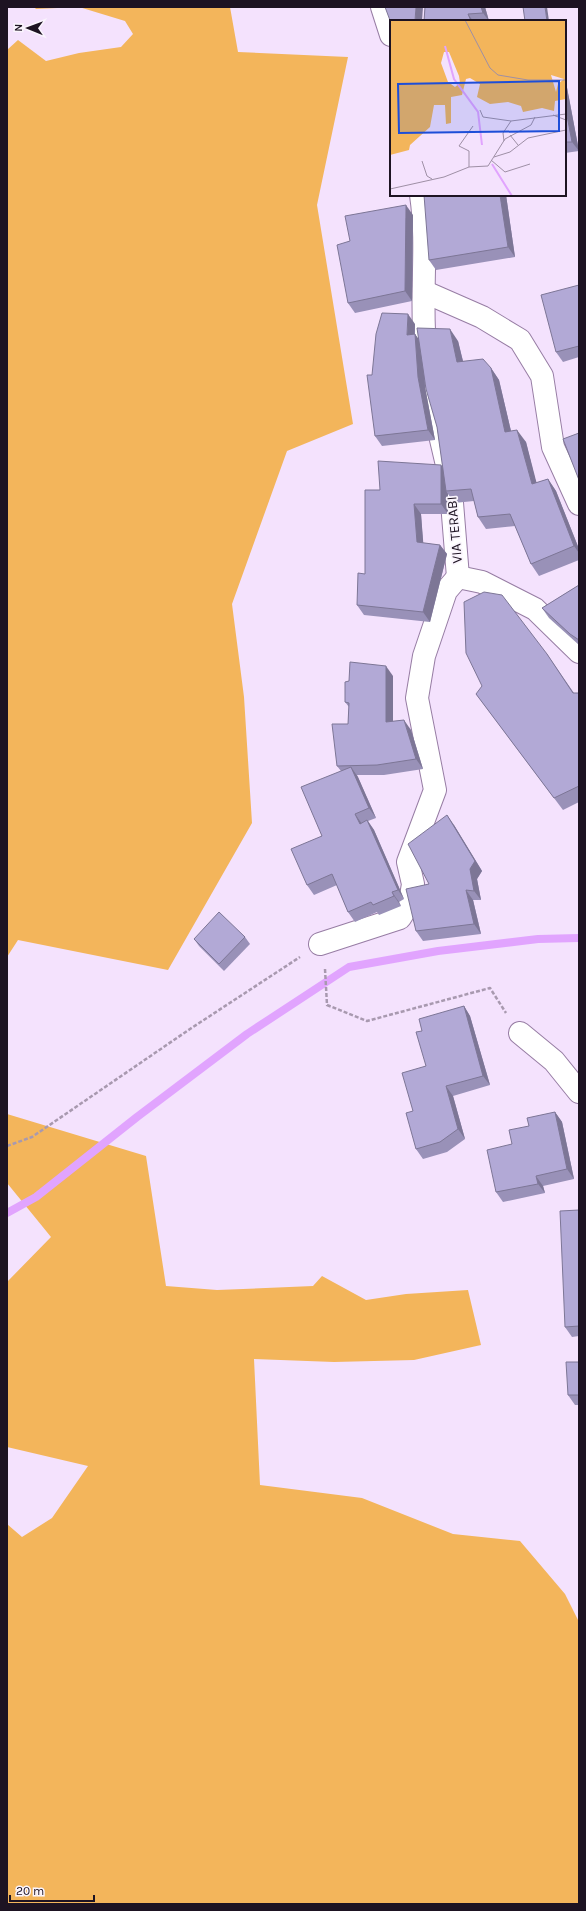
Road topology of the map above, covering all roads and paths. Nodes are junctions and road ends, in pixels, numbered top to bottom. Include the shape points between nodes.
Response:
1 (382, 7) edge
2 (390, 32) edge
3 (421, 196) edge
4 (425, 292) junction
5 (579, 504) edge
6 (458, 577) junction
7 (579, 652) edge
8 (322, 954) junction
9 (520, 1033) joint
10 (579, 1092) edge
11 (7, 1146) edge

1 - 2 street
3 - 4 street, VIA TERABI via 425,219
4 - 5 street via 482,317 520,340 542,376 553,447
4 - 6 street, VIA TERABI via 422,328 424,346 431,401 450,478
6 - 7 street, VIA TERABI via 482,582 535,609
6 - 8 street via 446,591 443,599 424,656 418,691 417,698 435,790 408,862 413,884 410,902 400,918
8 - 9 path via 327,1005 367,1021 490,988
8 - 11 path via 190,1029 32,1138
9 - 10 street via 554,1061

